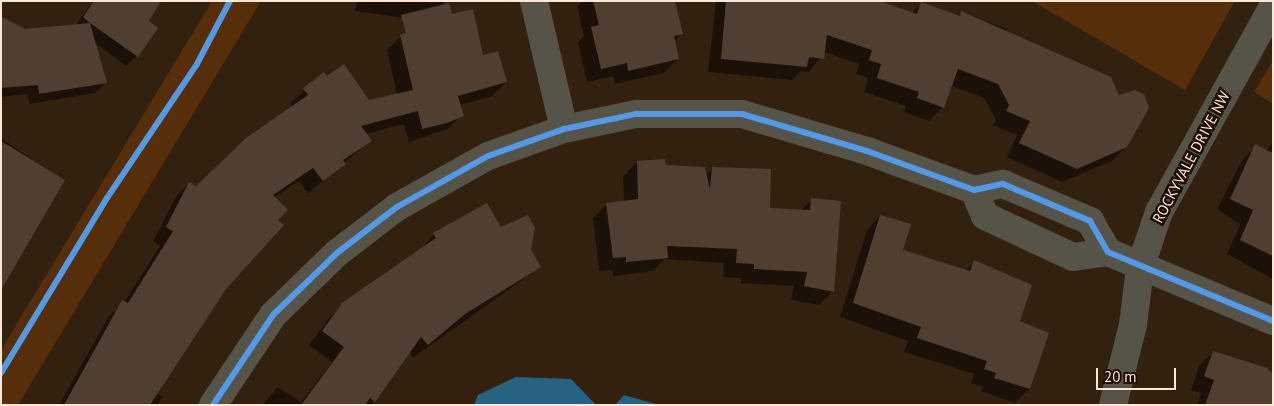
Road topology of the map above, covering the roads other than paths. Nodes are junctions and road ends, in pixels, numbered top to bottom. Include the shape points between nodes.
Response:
1 (534, 1) edge
2 (1273, 6) edge
3 (564, 129) junction
4 (974, 190) junction
5 (1108, 252) junction
6 (1140, 268) junction
7 (1273, 321) edge
8 (212, 405) edge
9 (1112, 405) edge

1 - 3 street
2 - 6 street, ROCKYVALE DRIVE NW via 1159,212
3 - 4 street via 636,114 742,114 867,151
3 - 8 street via 488,156 397,207 337,253 273,315
4 - 5 street via 1003,184 1090,221
4 - 5 street via 985,216 1046,245 1073,257
5 - 6 street
6 - 7 street
6 - 9 street, ROCKYVALE DRIVE NW via 1134,325

